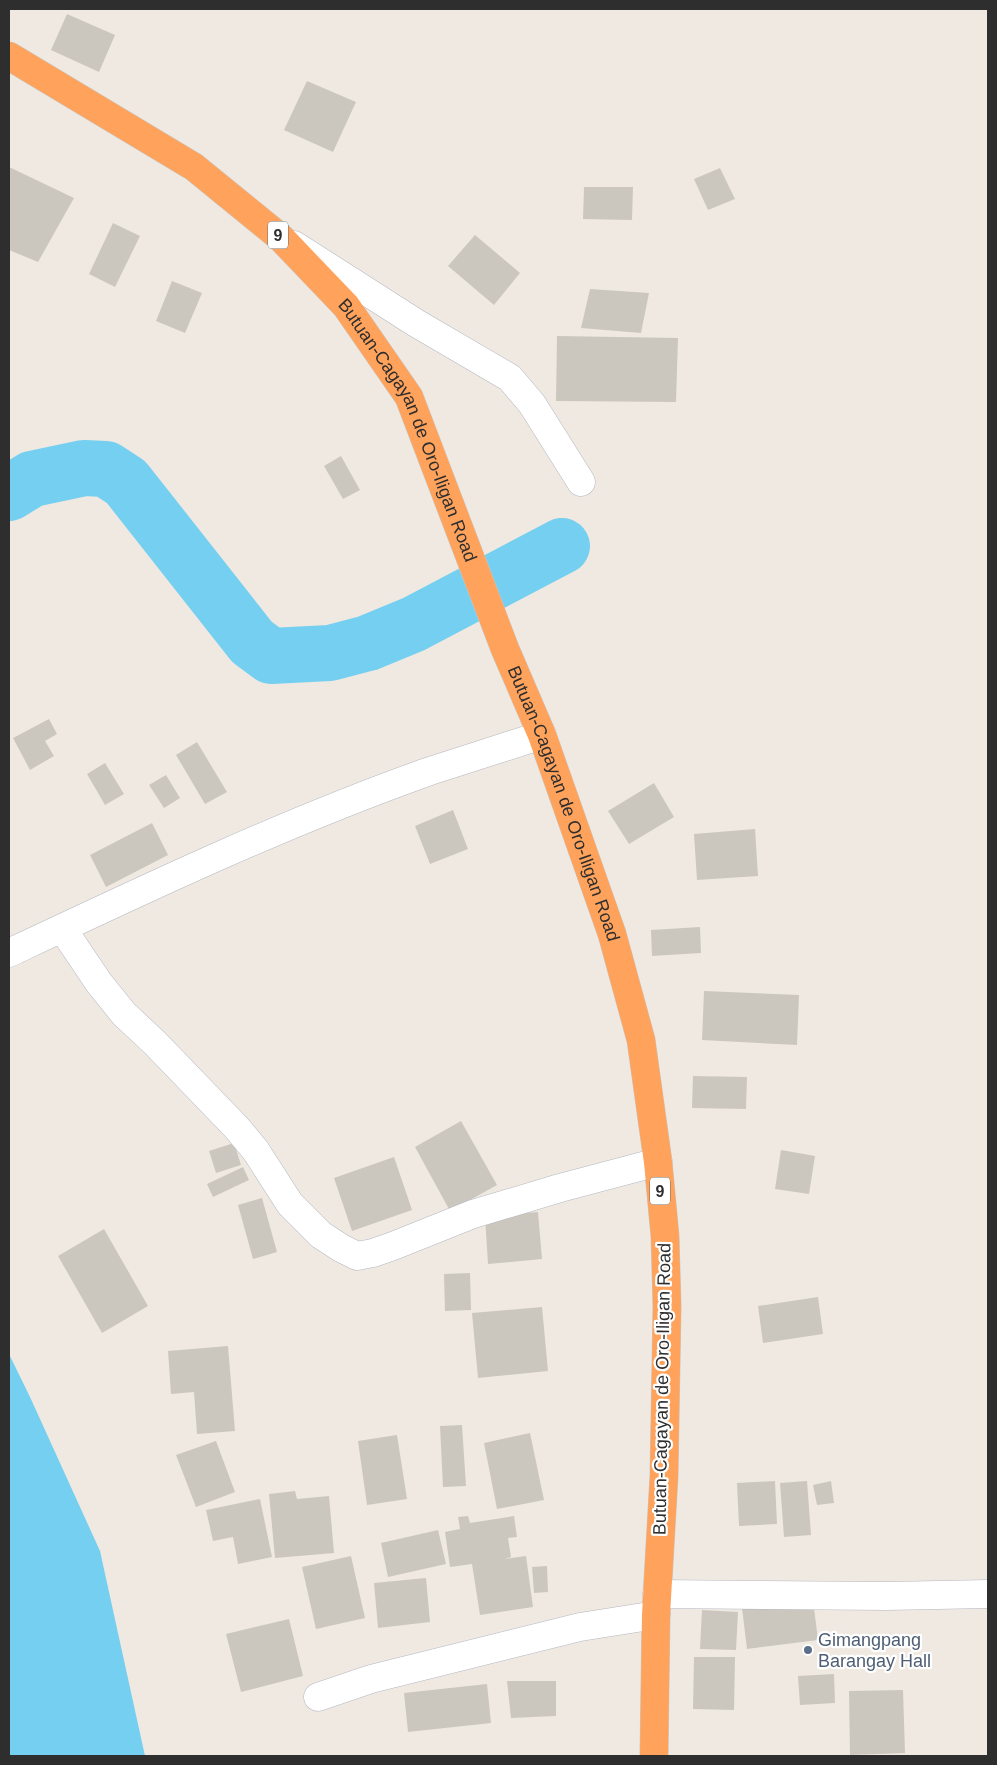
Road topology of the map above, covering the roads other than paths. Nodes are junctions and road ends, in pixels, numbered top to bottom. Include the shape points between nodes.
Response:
1 (9, 56) edge
2 (280, 237) junction
3 (581, 482) dead end
4 (542, 736) junction
5 (62, 928) junction
6 (9, 953) edge
7 (658, 1162) junction
8 (988, 1594) edge
9 (657, 1604) junction
10 (318, 1697) dead end
11 (654, 1756) edge

1 - 2 highway, Butuan-Cagayan de Oro-Iligan Road / 9 via 194,168
2 - 3 street via 510,378 532,404
2 - 4 highway, Butuan-Cagayan de Oro-Iligan Road / 9 via 346,306 409,397 505,649
4 - 5 street via 430,772 324,812
4 - 7 highway, Butuan-Cagayan de Oro-Iligan Road / 9 via 615,944 641,1040
5 - 6 street
5 - 7 street via 99,984 124,1014 256,1151 290,1204 321,1235 357,1256 380,1251 473,1214
7 - 9 highway, Butuan-Cagayan de Oro-Iligan Road / 9 via 667,1306 664,1476
8 - 9 street
9 - 10 street via 580,1627 371,1679
9 - 11 highway, Butuan-Cagayan de Oro-Iligan Road / 9

